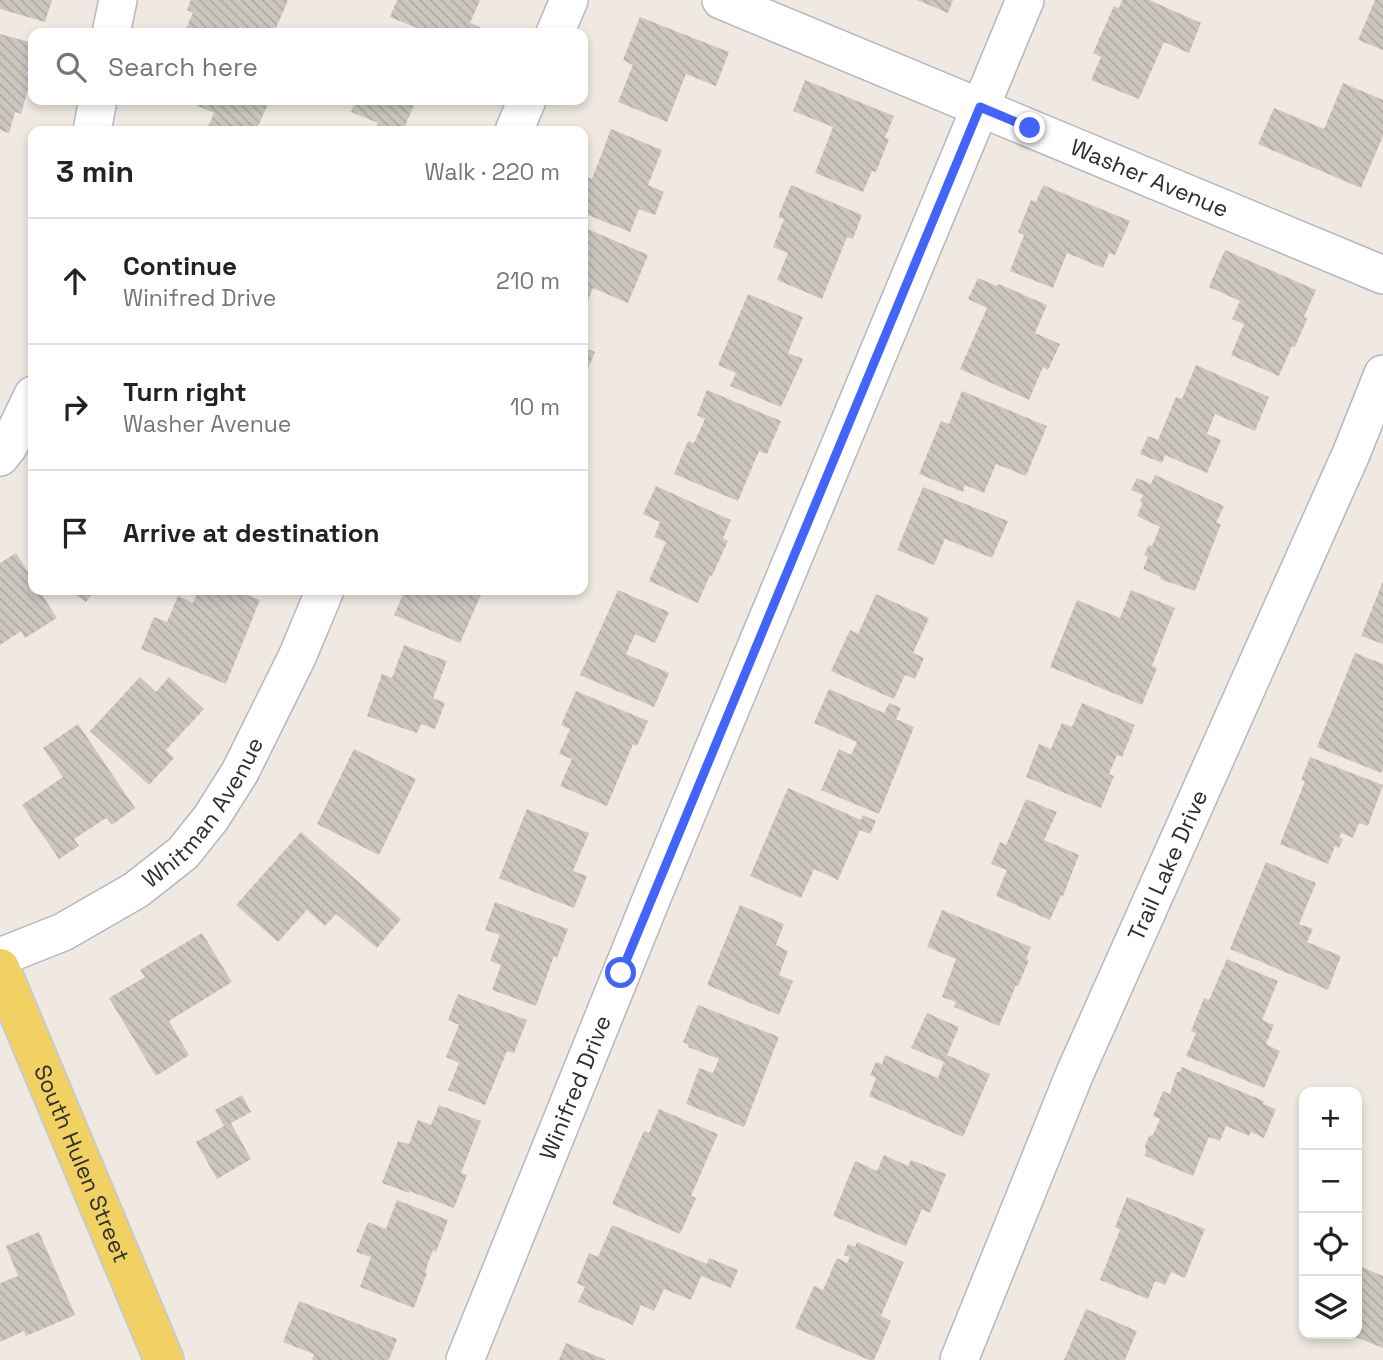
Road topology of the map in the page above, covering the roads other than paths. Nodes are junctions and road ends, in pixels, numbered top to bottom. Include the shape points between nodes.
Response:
1 (117, 0) edge
2 (569, 0) edge
3 (720, 0) edge
4 (1026, 0) edge
5 (112, 28) edge
6 (557, 28) edge
7 (97, 105) edge
8 (525, 105) edge
9 (980, 107) junction
10 (93, 126) edge
11 (516, 126) edge
12 (1383, 275) edge
13 (1383, 374) edge
14 (28, 405) edge
15 (0, 457) edge
16 (323, 595) edge
17 (0, 957) edge
18 (0, 968) edge
19 (159, 1358) edge
20 (465, 1360) edge
21 (959, 1360) edge

1 - 5 street
2 - 6 street
3 - 9 street, Washer Avenue
4 - 9 street, Winifred Drive
7 - 10 street
8 - 11 street
9 - 12 street, Washer Avenue
9 - 20 street, Winifred Drive
13 - 21 street, Trail Lake Drive via 1074,1073
14 - 15 street
16 - 17 street, Whitman Avenue via 240,772 183,853 136,890 63,932
18 - 19 main road, South Hulen Street

